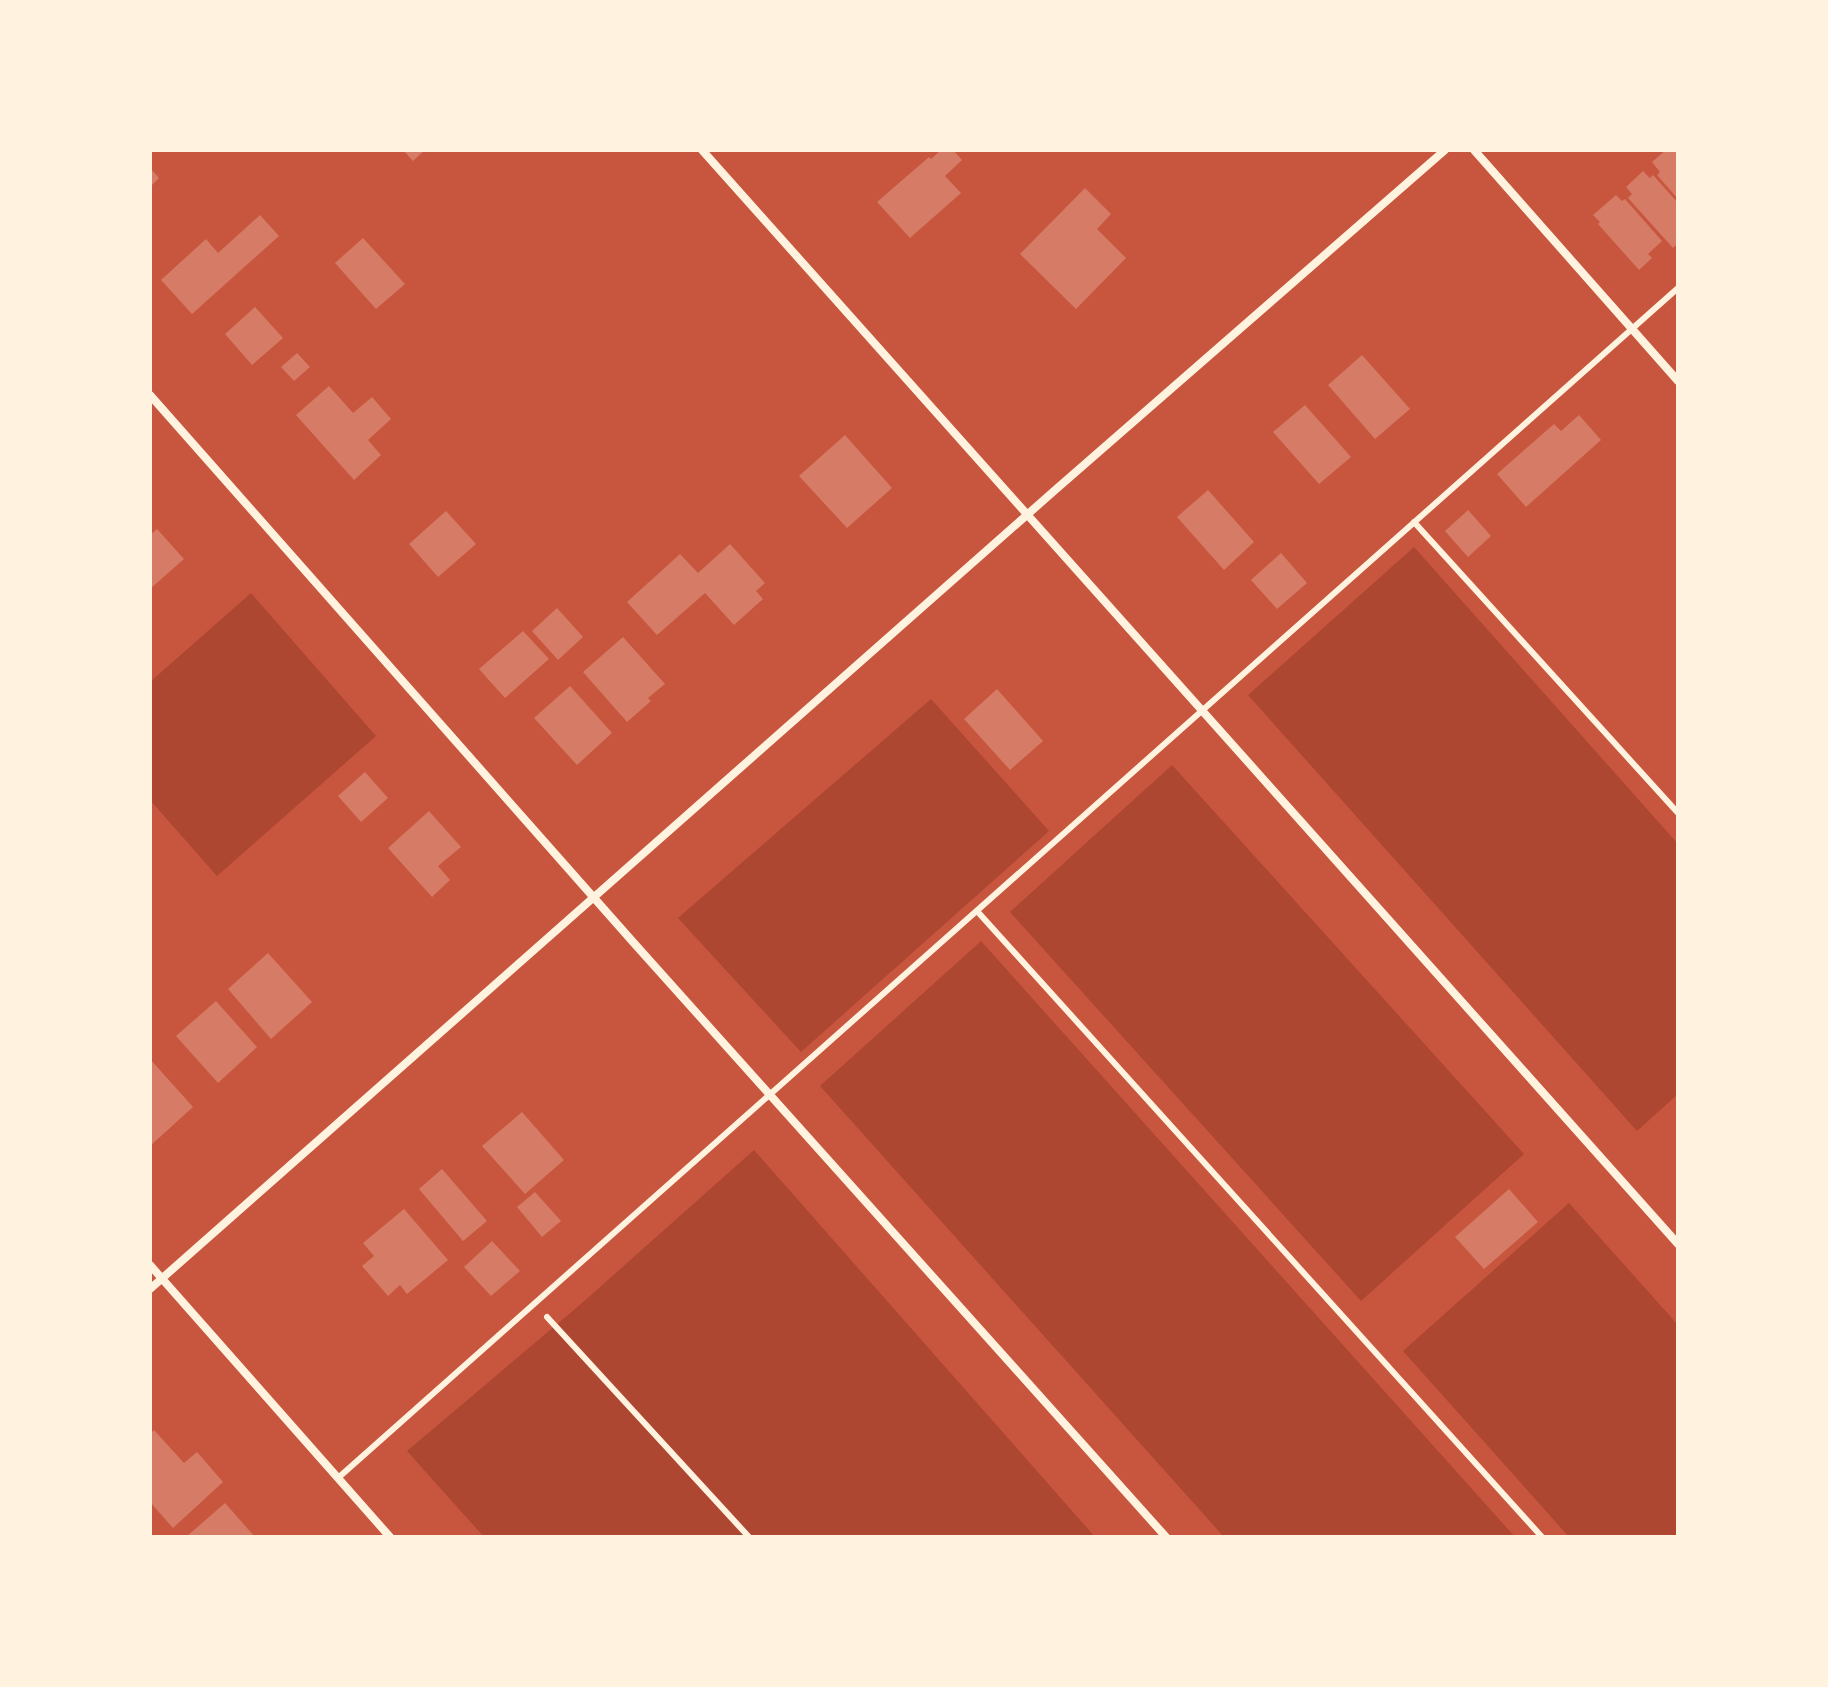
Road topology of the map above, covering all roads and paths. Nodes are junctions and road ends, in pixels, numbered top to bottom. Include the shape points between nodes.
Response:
1 (702, 150) edge
2 (1445, 150) edge
3 (1474, 150) edge
4 (1678, 288) edge
5 (1632, 329) junction
6 (1678, 381) edge
7 (150, 395) edge
8 (1027, 516) junction
9 (1414, 522) junction
10 (1202, 711) junction
11 (1678, 813) edge
12 (594, 898) junction
13 (977, 911) junction
14 (770, 1095) junction
15 (1678, 1244) edge
16 (150, 1265) edge
17 (162, 1278) junction
18 (150, 1289) edge
19 (547, 1317) dead end
20 (338, 1478) junction
21 (390, 1537) edge
22 (749, 1537) edge
23 (1166, 1537) edge
24 (1542, 1537) edge

1 - 8 street
2 - 8 street
3 - 5 street
4 - 5 lane
5 - 6 street
5 - 9 lane
7 - 12 street
8 - 10 street
8 - 12 street
9 - 10 lane
9 - 11 lane
10 - 13 lane
10 - 15 street
12 - 14 street
12 - 17 street
13 - 14 lane
13 - 24 lane
14 - 20 lane
14 - 23 street
16 - 17 street
17 - 18 street
17 - 20 street
19 - 22 lane
20 - 21 street

